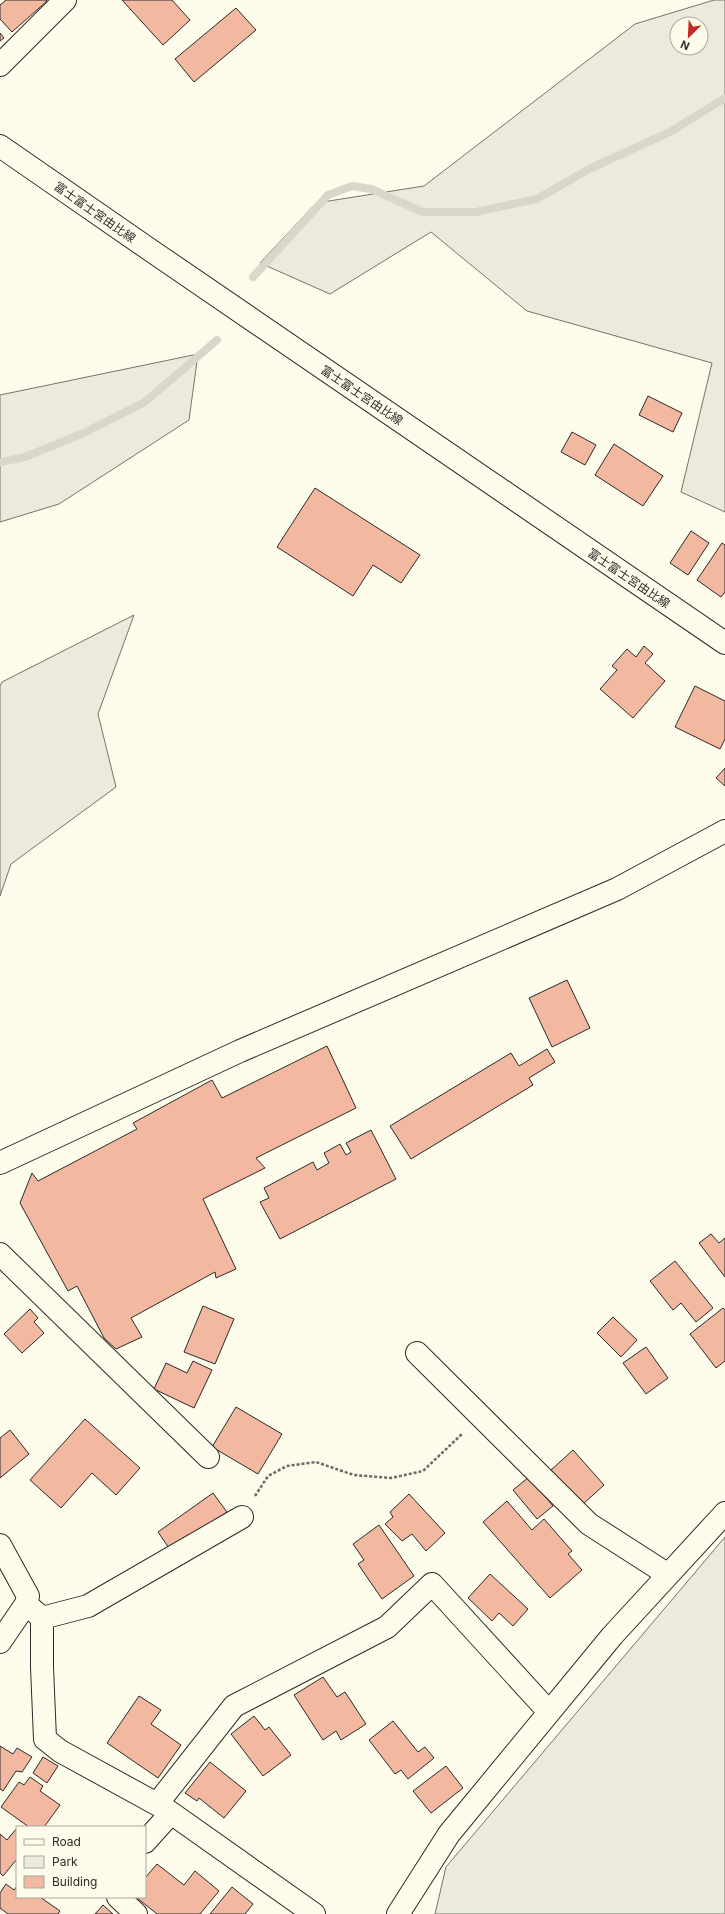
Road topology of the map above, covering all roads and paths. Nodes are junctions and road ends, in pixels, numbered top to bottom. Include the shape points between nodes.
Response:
1 (65, 0) edge
2 (0, 65) edge
3 (1, 149) edge
4 (725, 642) edge
5 (725, 831) edge
6 (0, 1164) edge
7 (0, 1254) edge
8 (417, 1353) dead end
9 (481, 1417) junction
10 (208, 1457) dead end
11 (725, 1513) edge
12 (242, 1517) joint
13 (0, 1545) edge
14 (667, 1574) junction
15 (26, 1604) junction
16 (42, 1618) junction
17 (0, 1642) edge
18 (549, 1712) junction
19 (164, 1808) junction
20 (146, 1840) edge
21 (119, 1898) edge
22 (136, 1914) edge
23 (314, 1914) edge
24 (398, 1914) edge

1 - 2 street
3 - 4 street, 富士富士宮由比線
5 - 6 street via 617,890 240,1051
7 - 10 street
8 - 9 street
9 - 12 path via 424,1471 391,1478 354,1475 316,1462 287,1466 268,1476
9 - 14 street via 589,1524
11 - 14 street
12 - 16 street via 88,1606
13 - 15 street via 28,1596
14 - 18 street
15 - 16 street
15 - 17 street
16 - 19 street via 44,1739 60,1751
18 - 19 street via 432,1584 387,1627 234,1706
18 - 24 street via 449,1834
19 - 20 street
19 - 23 street
21 - 22 street

